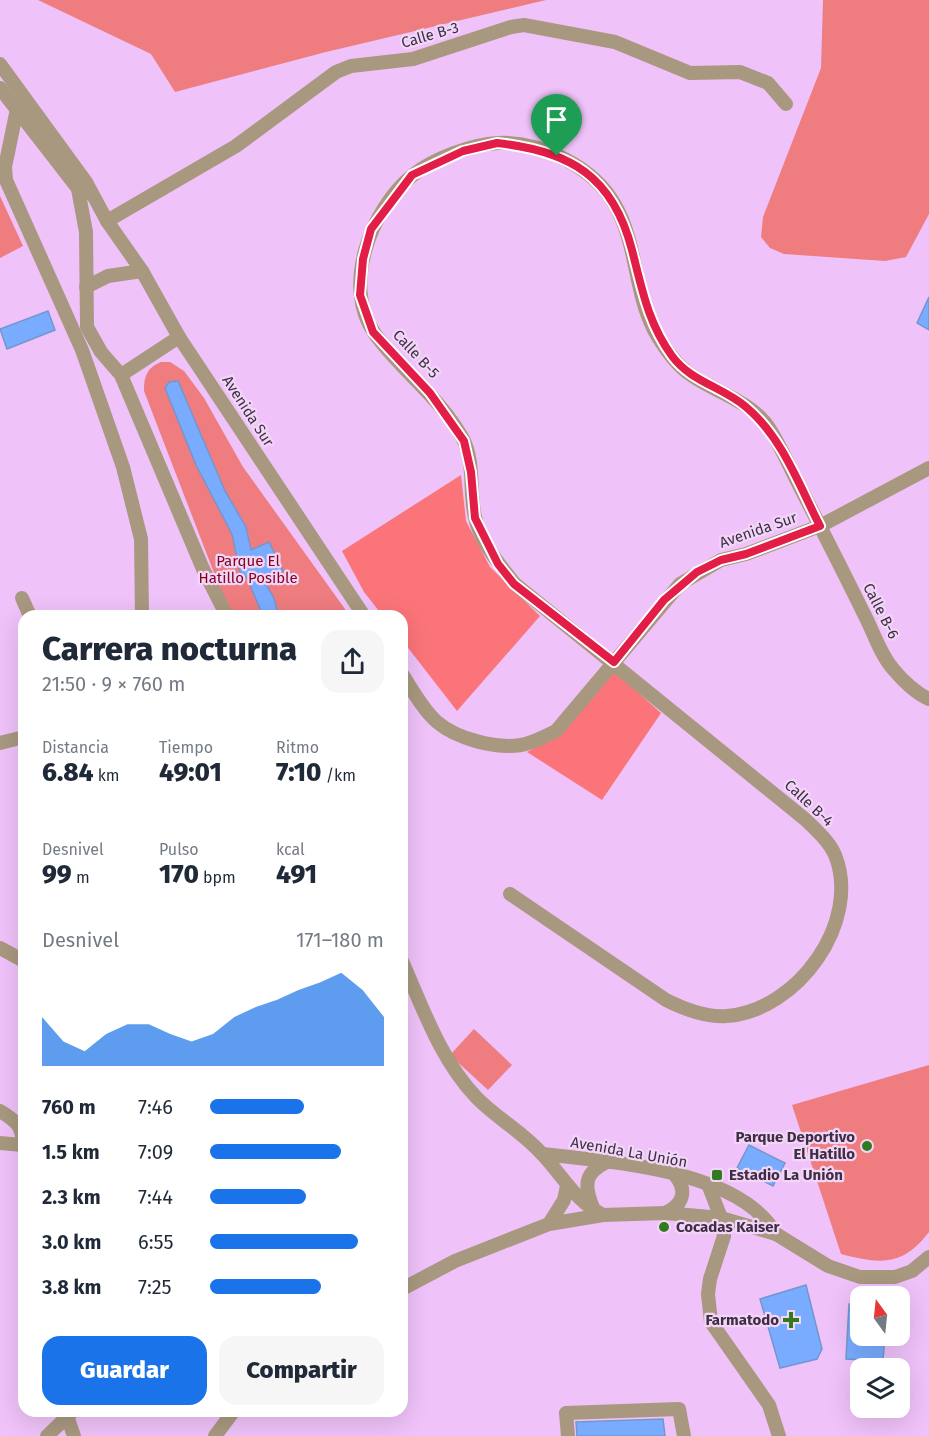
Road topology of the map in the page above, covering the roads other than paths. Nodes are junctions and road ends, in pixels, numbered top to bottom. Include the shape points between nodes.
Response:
1 (0, 64) edge
2 (0, 88) edge
3 (786, 104) dead end
4 (17, 109) junction
5 (78, 189) junction
6 (107, 221) junction
7 (142, 271) junction
8 (86, 287) junction
9 (179, 337) junction
10 (121, 375) junction
11 (929, 468) edge
12 (820, 526) junction
13 (22, 597) dead end
14 (27, 610) edge
15 (142, 610) edge
16 (224, 610) edge
17 (360, 610) edge
18 (614, 662) junction
19 (408, 682) edge
20 (929, 699) edge
21 (18, 738) edge
22 (0, 743) edge
23 (510, 894) dead end
24 (0, 948) edge
25 (18, 958) edge
26 (408, 974) edge
27 (0, 1111) edge
28 (18, 1124) edge
29 (0, 1143) edge
30 (18, 1145) edge
31 (543, 1154) junction
32 (605, 1163) junction
33 (675, 1175) junction
34 (708, 1184) junction
35 (567, 1186) junction
36 (598, 1212) junction
37 (665, 1213) junction
38 (721, 1218) junction
39 (549, 1224) junction
40 (776, 1234) junction
41 (929, 1257) edge
42 (408, 1286) edge
43 (66, 1417) edge
44 (70, 1417) edge
45 (229, 1417) edge
46 (47, 1436) edge
47 (74, 1436) edge
48 (215, 1436) edge
49 (568, 1436) edge
50 (684, 1436) edge
51 (778, 1436) edge

1 - 6 street, Avenida Sur via 86,182
2 - 4 street, Avenida Sur
3 - 6 street, Calle B-3 via 768,83 740,72 690,73 615,42 524,25 511,27 413,59 351,66 336,72 236,146
4 - 5 street, Avenida Sur
4 - 15 street via 6,180 82,350 123,467 141,539
5 - 6 street, Avenida Sur
5 - 8 street, Avenida Sur via 86,232
6 - 7 street, Avenida Sur
7 - 8 street via 108,276
7 - 9 street, Avenida Sur
8 - 10 street, Avenida Sur via 87,327 101,352
9 - 10 street
9 - 17 street, Avenida Sur
10 - 16 street, Avenida Sur
11 - 12 street, Avenida Sur
12 - 18 street, Avenida Sur via 697,572 664,600
12 - 18 street, Calle B-5 via 769,428 734,397 689,375 673,358 654,329 614,202 588,172 528,146 497,143 463,151 412,175 371,229 363,259 360,295 373,332 430,393 464,441 475,518 498,564 514,584
12 - 20 street, Calle B-6 via 892,669
13 - 14 street
18 - 19 street, Avenida Sur via 555,731 522,745 504,746 451,731 436,722
18 - 23 street, Calle B-4 via 823,837 835,854 841,880 840,902 825,946 801,980 767,1004 747,1013 707,1014 683,1009 666,1000
21 - 22 street
24 - 25 street
26 - 31 street via 442,1051 458,1075 477,1098
27 - 28 street
29 - 30 street
31 - 32 street, Avenida La Unión
31 - 35 street
32 - 33 street, Avenida La Unión
32 - 36 street via 587,1179 586,1188
33 - 34 street, Avenida La Unión
33 - 37 street via 681,1182 683,1197
34 - 38 street
34 - 40 street, Avenida La Unión via 757,1210
35 - 36 street
35 - 39 street via 564,1200
36 - 37 street, Avenida La Unión
36 - 39 street, Avenida La Unión
37 - 38 street, Avenida La Unión
38 - 40 street, Avenida La Unión
38 - 51 street via 724,1236 708,1294 711,1322 770,1405
39 - 42 street, Avenida La Unión via 455,1261
40 - 41 street, Avenida La Unión via 828,1266 860,1277 895,1277 912,1271
43 - 46 street
44 - 47 street
45 - 48 street
49 - 50 street via 566,1413 679,1409

